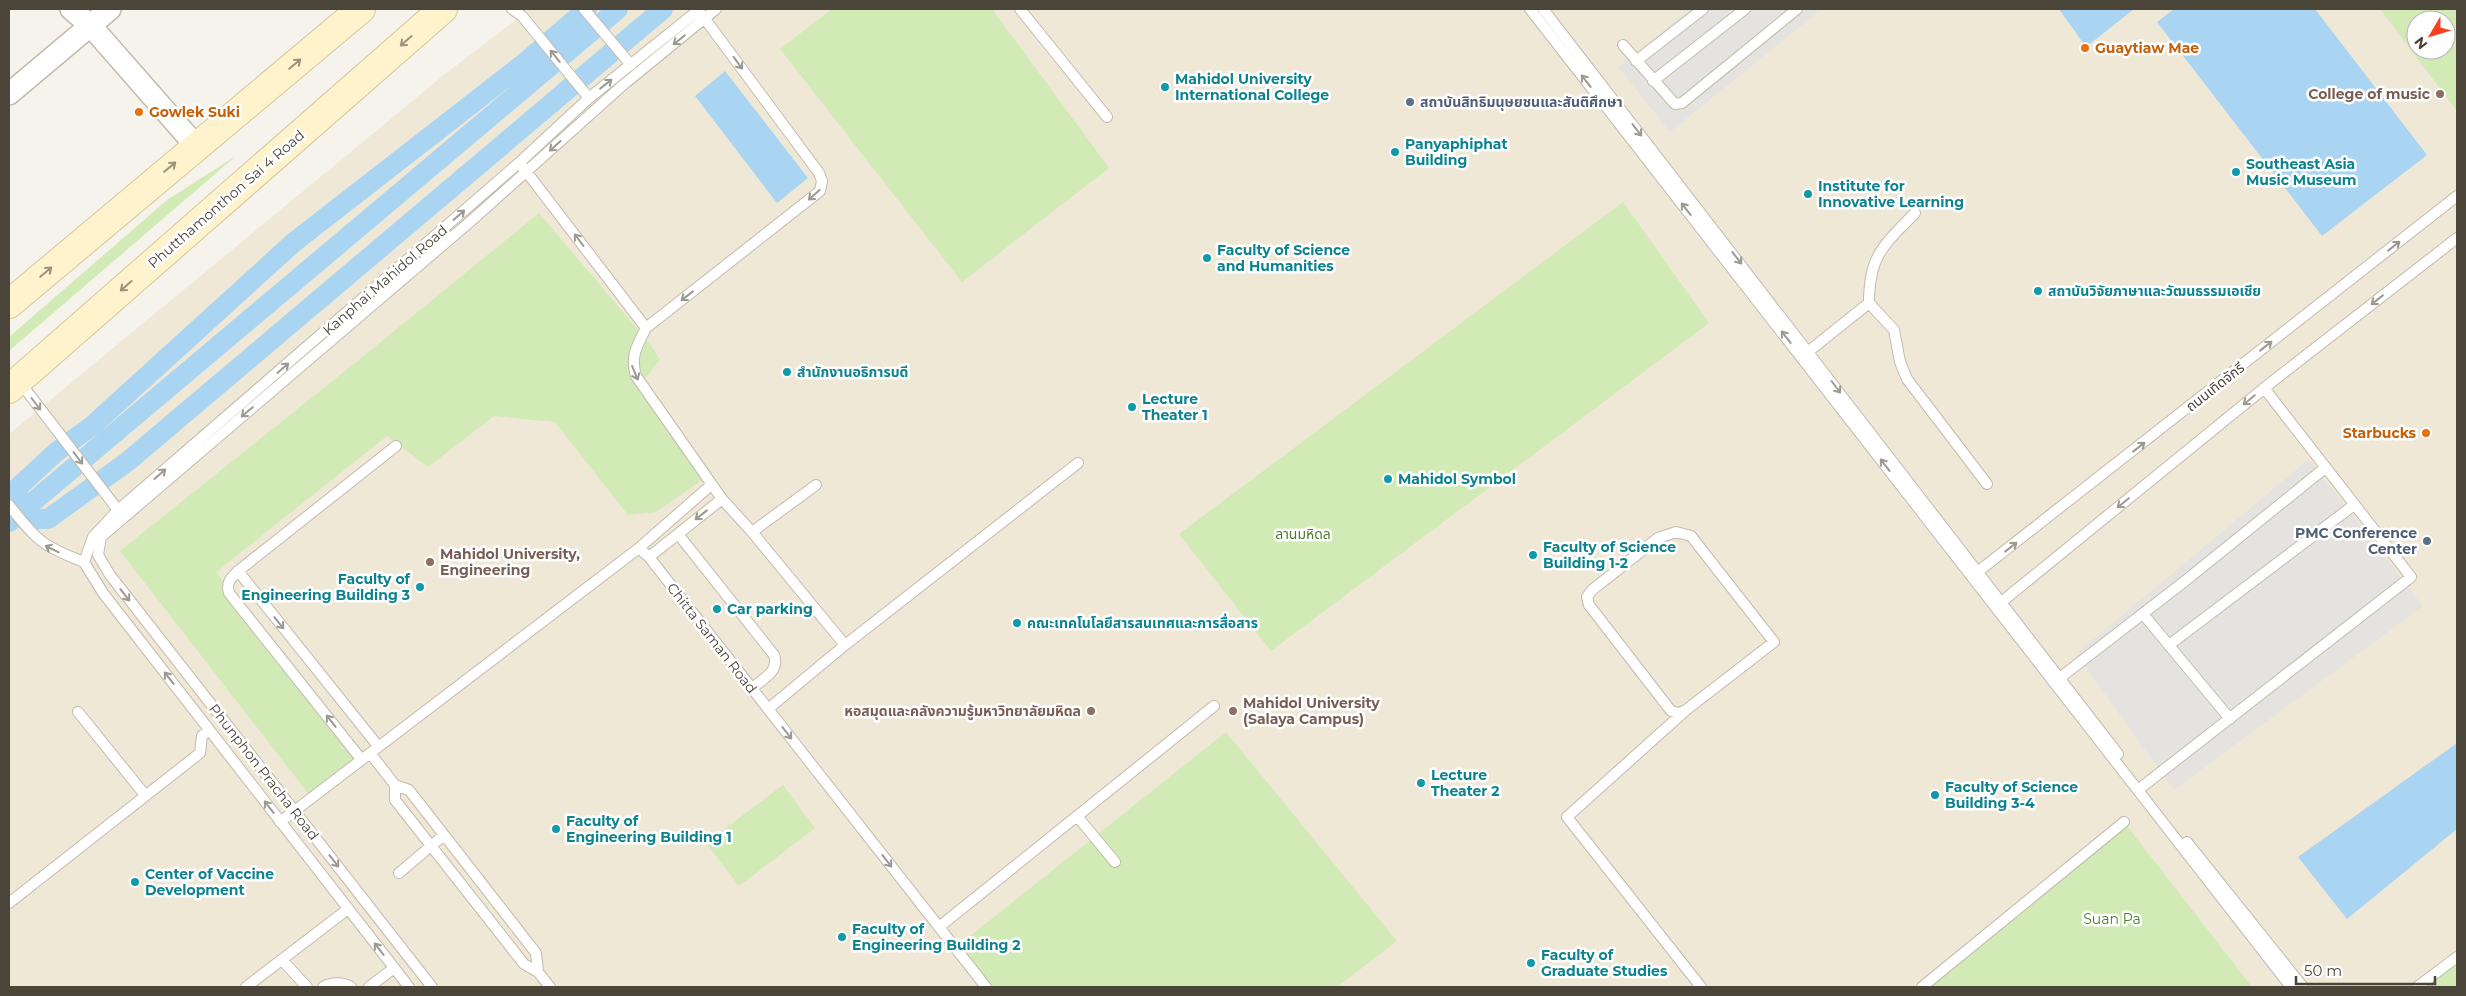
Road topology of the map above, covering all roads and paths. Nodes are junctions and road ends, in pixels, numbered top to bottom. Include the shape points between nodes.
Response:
1 (70, 9) edge
2 (110, 9) edge
3 (361, 9) edge
4 (443, 9) edge
5 (512, 9) edge
6 (584, 9) edge
7 (716, 9) edge
8 (1020, 9) edge
9 (1530, 9) edge
10 (1543, 9) edge
11 (1703, 9) edge
12 (1746, 9) edge
13 (1798, 9) edge
14 (701, 12) edge
15 (90, 25) junction
16 (1623, 45) dead end
17 (1636, 60) junction
18 (631, 65) junction
19 (1653, 81) junction
20 (9, 94) edge
21 (589, 98) junction
22 (1107, 117) dead end
23 (196, 146) junction
24 (520, 162) junction
25 (527, 172) junction
26 (2457, 196) edge
27 (1915, 213) dead end
28 (2457, 238) edge
29 (1869, 303) junction
30 (9, 304) edge
31 (646, 328) junction
32 (1809, 351) junction
33 (14, 385) edge
34 (2264, 388) junction
35 (396, 446) dead end
36 (1078, 463) dead end
37 (2326, 468) junction
38 (1987, 484) dead end
39 (711, 485) junction
40 (816, 485) dead end
41 (722, 499) junction
42 (9, 505) edge
43 (2354, 505) junction
44 (118, 510) junction
45 (752, 532) junction
46 (678, 534) junction
47 (639, 548) junction
48 (98, 555) joint
49 (649, 556) junction
50 (84, 562) junction
51 (238, 571) junction
52 (1975, 574) junction
53 (1999, 604) junction
54 (2143, 614) junction
55 (845, 645) junction
56 (2169, 645) junction
57 (2061, 677) junction
58 (752, 688) junction
59 (1214, 706) dead end
60 (768, 709) junction
61 (1686, 710) junction
62 (78, 712) dead end
63 (2230, 719) junction
64 (209, 730) junction
65 (370, 753) junction
66 (394, 785) junction
67 (2143, 786) junction
68 (144, 795) junction
69 (294, 811) junction
70 (1077, 816) junction
71 (280, 822) junction
72 (2124, 822) dead end
73 (444, 835) junction
74 (432, 846) junction
75 (1114, 862) dead end
76 (399, 874) dead end
77 (9, 903) edge
78 (348, 910) junction
79 (939, 927) junction
80 (2457, 957) edge
81 (282, 960) junction
82 (394, 968) junction
83 (538, 972) junction
84 (246, 987) edge
85 (307, 987) edge
86 (323, 987) edge
87 (351, 987) edge
88 (368, 987) edge
89 (409, 987) edge
90 (432, 987) edge
91 (550, 987) edge
92 (986, 987) edge
93 (1702, 987) edge
94 (1922, 987) edge
95 (2291, 987) edge
96 (2303, 987) edge
97 (2417, 987) edge

1 - 15 street
2 - 15 street
23 -> 3 main road
4 -> 33 main road, Phutthamonthon Sai 4 Road
21 -> 5 lane via 522,16
6 - 18 lane
7 - 14 lane, Kanphai Mahidol Road
8 - 22 lane
52 -> 9 lane
10 -> 32 lane
11 - 17 lane
12 - 19 lane
13 - 19 lane via 1682,103 1675,104
14 - 18 lane, Kanphai Mahidol Road
14 -> 25 lane, Kanphai Mahidol Road
14 -> 31 lane via 820,173 822,181 820,191
15 - 20 street
15 - 23 street
16 - 17 lane
17 - 19 lane
21 -> 18 lane, Kanphai Mahidol Road
21 - 24 lane, Kanphai Mahidol Road
30 -> 23 main road
24 - 25 lane
44 -> 24 lane, Kanphai Mahidol Road
31 -> 25 lane
25 -> 48 lane, Kanphai Mahidol Road via 108,530 101,537
52 -> 26 lane, ถนนเทิดจักรี
27 - 29 lane via 1880,251 1869,280
28 -> 34 lane
29 - 32 lane
29 - 38 lane via 1894,330 1907,379
31 -> 39 lane via 632,364 636,376
32 -> 52 lane
33 -> 44 lane via 54,427
34 - 37 lane
34 -> 53 lane
35 - 51 lane
36 - 55 lane
37 - 43 lane
37 - 54 lane
39 - 41 lane
39 - 47 lane
40 - 45 lane
41 - 45 lane
41 -> 46 lane
50 -> 42 lane via 43,544
43 - 56 lane
43 - 63 lane via 2411,577
44 - 50 lane, Kanphai Mahidol Road via 93,537
45 - 55 lane
46 - 49 lane
46 - 58 lane via 774,655 777,662 774,670
47 - 49 lane, Chitta Saman Road
47 - 65 lane
48 -> 69 lane, Phunphon Pracha Road via 110,575
49 - 58 lane, Chitta Saman Road
64 -> 50 lane, Phunphon Pracha Road via 103,593
51 -> 65 lane
65 -> 51 lane via 229,593 229,580
52 - 53 lane
53 - 57 lane
53 - 95 lane
54 - 56 lane
54 - 57 lane
55 - 60 lane
56 - 63 lane
57 - 67 lane
58 - 60 lane, Chitta Saman Road
59 - 70 lane
60 -> 79 lane, Chitta Saman Road
61 - 61 lane via 1679,713 1671,710 1586,597 1658,538 1676,532 1691,536 1774,642
61 - 93 lane via 1568,817
62 - 68 lane
63 - 67 lane
64 - 68 lane via 202,736 200,753
71 -> 64 lane, Phunphon Pracha Road
65 - 66 lane
65 - 69 lane
66 - 73 lane via 409,790
66 - 74 lane via 395,800
67 - 96 lane
68 - 77 lane
69 - 71 lane
69 -> 90 lane, Phunphon Pracha Road
70 - 75 lane
70 - 79 lane
71 - 78 lane, Phunphon Pracha Road
72 - 94 lane
73 - 74 lane
73 - 83 lane via 536,953
74 - 76 lane
74 - 83 lane via 524,964
78 - 81 lane
82 -> 78 lane, Phunphon Pracha Road
79 - 92 lane, Chitta Saman Road
80 - 97 lane
81 - 84 lane
81 - 85 lane
82 - 88 lane
82 - 89 lane, Phunphon Pracha Road
83 - 91 lane
86 - 87 lane via 328,984

